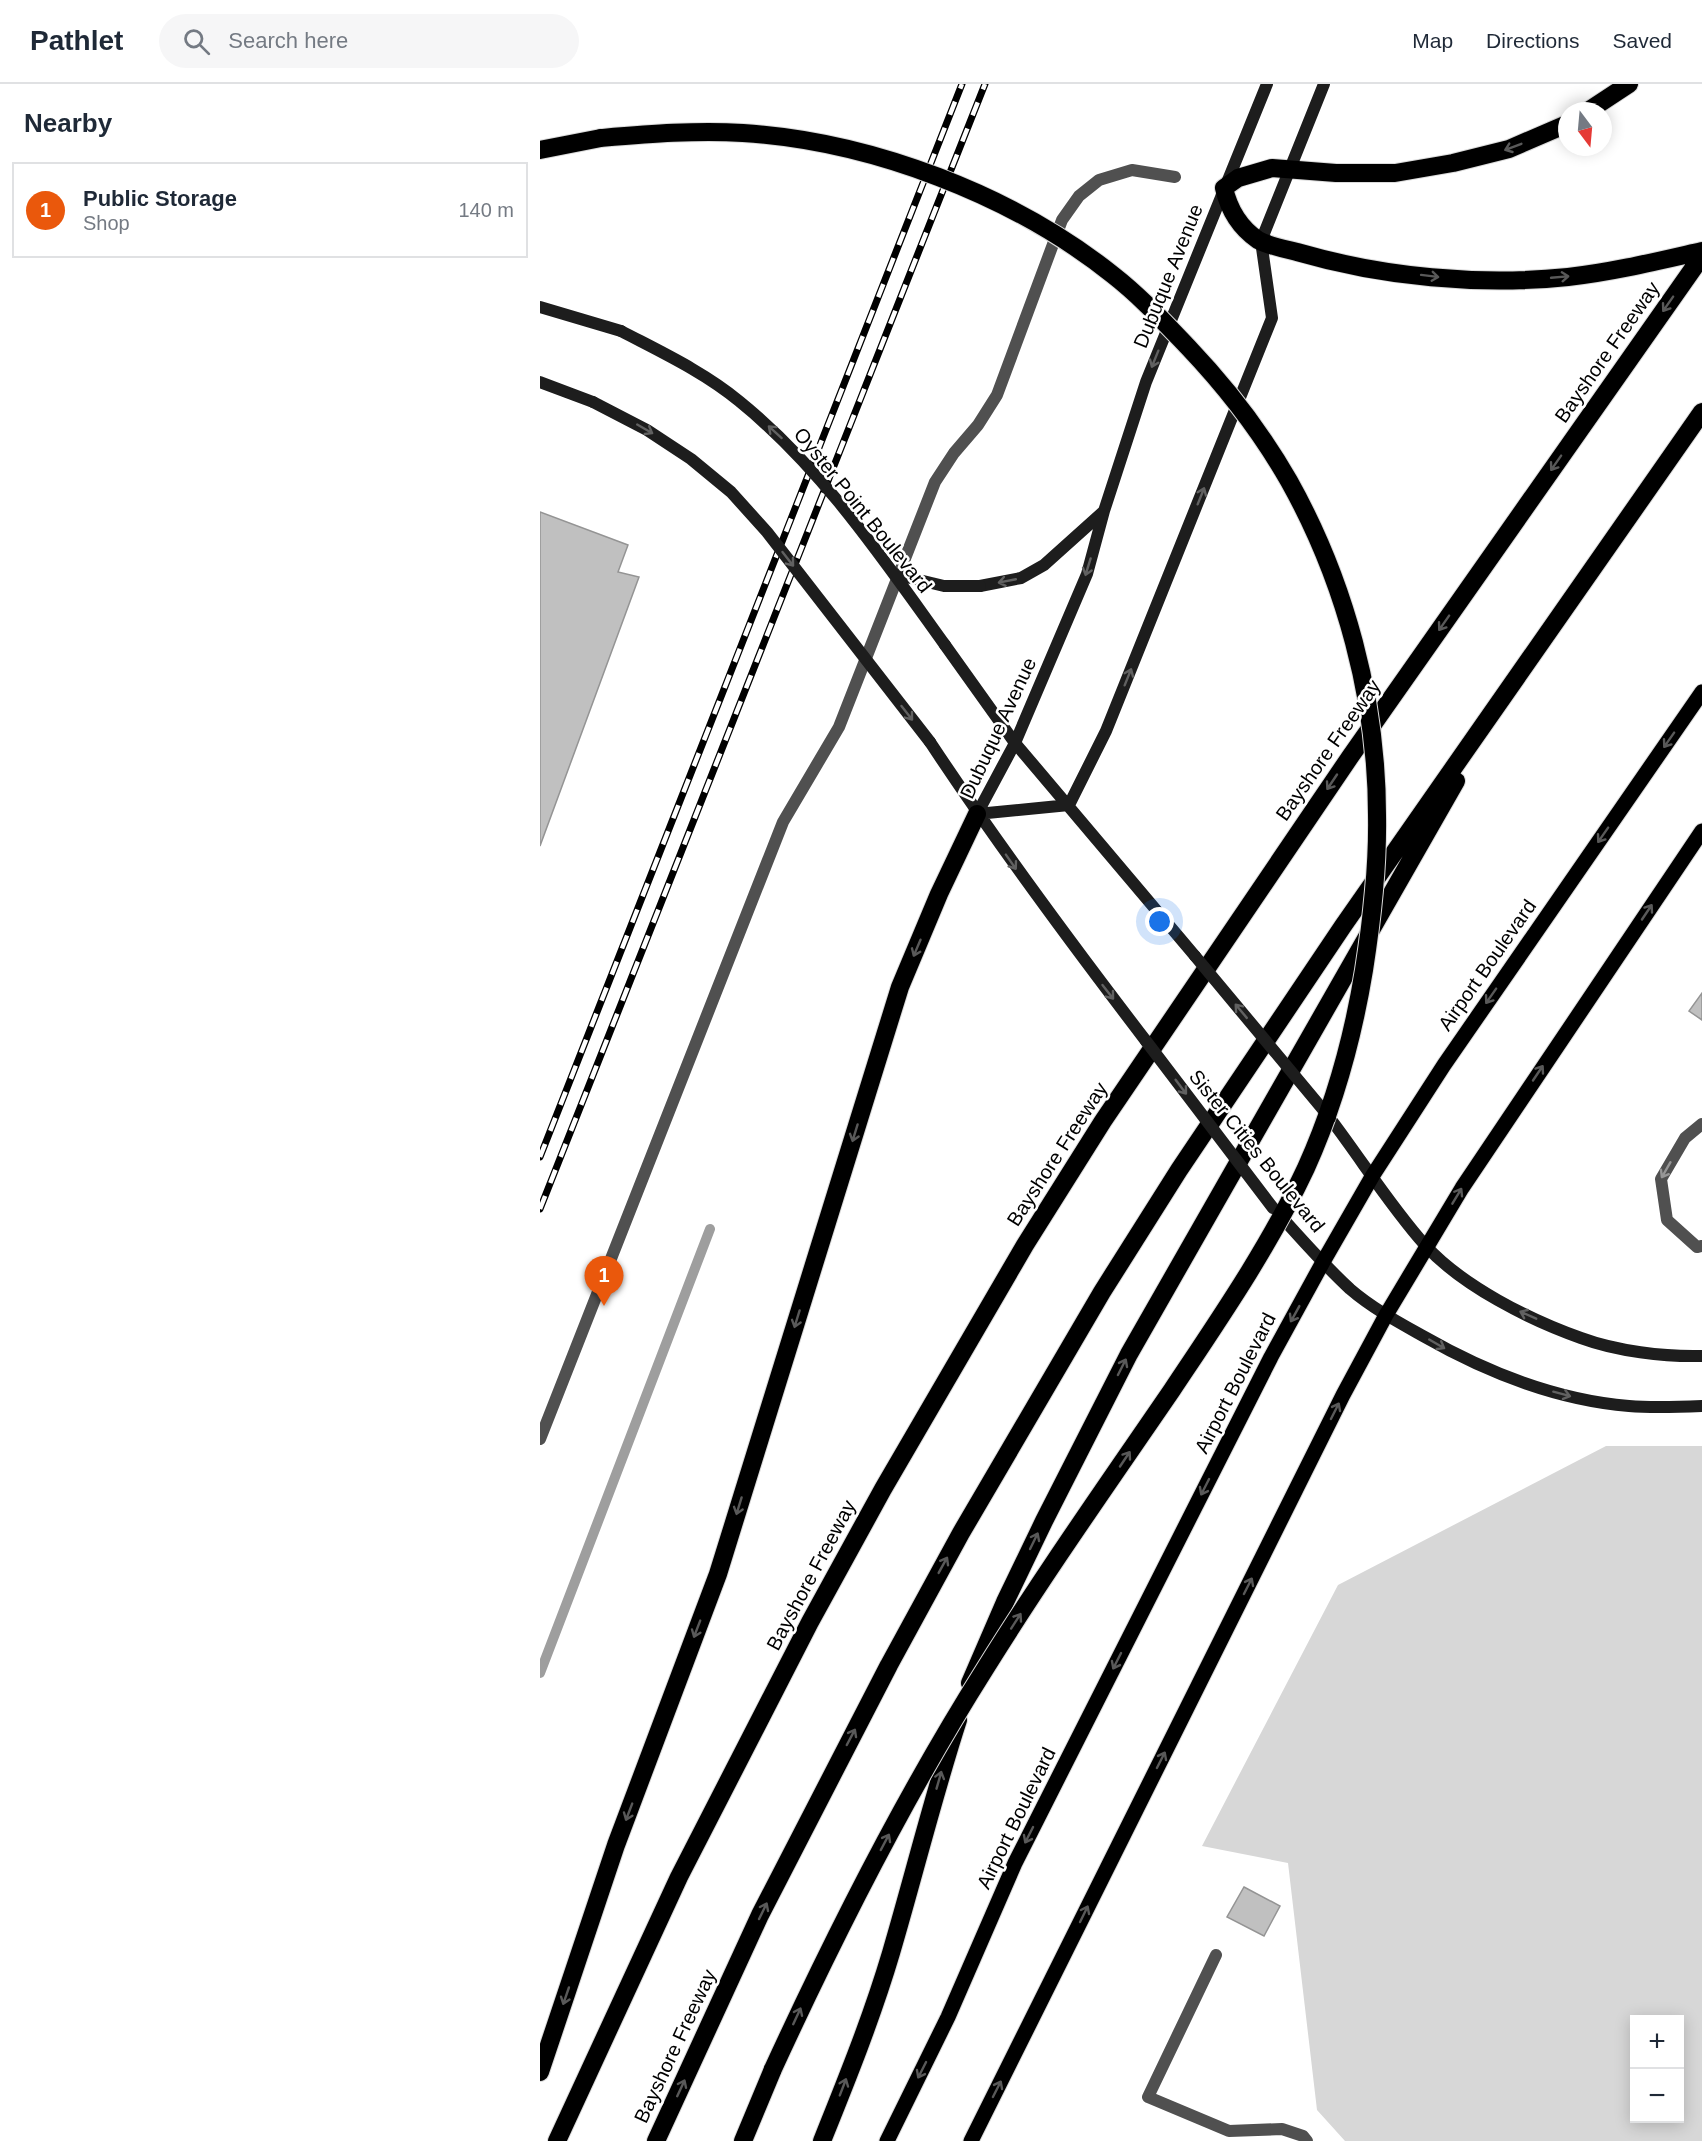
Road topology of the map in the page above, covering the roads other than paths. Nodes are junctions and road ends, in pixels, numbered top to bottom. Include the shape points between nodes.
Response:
1 (1266, 84) edge
2 (1324, 84) edge
3 (1629, 84) edge
4 (1602, 102) edge
5 (1558, 128) edge
6 (540, 150) edge
7 (1290, 169) junction
8 (1175, 177) dead end
9 (1224, 188) junction
10 (1261, 242) junction
11 (1702, 251) edge
12 (1702, 256) edge
13 (540, 307) edge
14 (540, 382) edge
15 (1702, 412) edge
16 (1104, 511) junction
17 (894, 574) junction
18 (1510, 685) junction
19 (1702, 692) edge
20 (1016, 743) junction
21 (1069, 805) junction
22 (977, 814) junction
23 (1702, 831) edge
24 (1702, 1124) edge
25 (1373, 1175) junction
26 (1427, 1246) junction
27 (1702, 1246) edge
28 (1323, 1262) junction
29 (1386, 1316) junction
30 (1702, 1356) edge
31 (1702, 1406) edge
32 (540, 1439) edge
33 (1216, 1955) dead end
34 (540, 2072) edge
35 (1227, 2136) edge
36 (557, 2141) edge
37 (656, 2141) edge
38 (743, 2141) edge
39 (822, 2141) edge
40 (887, 2141) edge
41 (971, 2141) edge
42 (1307, 2141) edge

1 - 9 main road, Dubuque Avenue
2 - 7 main road
3 - 4 highway
5 -> 7 highway via 1509,149 1395,173
38 -> 6 highway, bridge via 772,2069 851,1906 936,1748 1041,1582 1247,1277 1308,1164 1346,1053 1370,932 1377,810 1373,750 1365,691 1337,589 1289,482 1253,425 1210,370 1113,275 1060,238 1005,207 884,159 817,143 747,133 674,131 601,138
7 - 9 highway via 1255,172
7 - 10 main road
8 - 32 street via 1132,170 1099,180 1079,196 1062,220 997,395 935,482 839,727 783,822
9 - 10 highway via 1236,219
9 -> 16 main road, Dubuque Avenue via 1146,381
10 -> 11 highway via 1371,269 1502,281 1568,277
21 -> 10 main road via 1106,731 1272,318
12 -> 36 highway, Bayshore Freeway via 1350,757 1025,1245 883,1489 794,1652 679,1877
17 -> 13 main road, Oyster Point Boulevard, bridge via 781,437 737,399 685,364 621,331
14 -> 22 main road, bridge via 593,402 647,430 731,492 767,532 930,742
15 - 18 highway, Bayshore Freeway
16 -> 17 main road, bridge via 1044,565 1021,578 980,586 944,586
16 -> 20 main road, Dubuque Avenue via 1087,574
17 - 20 main road, Oyster Point Boulevard, bridge
37 -> 18 highway, Bayshore Freeway via 760,1915 822,1792 961,1533 1030,1414 1179,1170
39 -> 18 highway via 890,1955 939,1777 968,1689 1005,1602 1129,1354
19 -> 25 main road, Airport Boulevard via 1444,1065
20 - 21 main road
20 - 22 main road, Dubuque Avenue
21 - 22 main road, Dubuque Avenue
25 -> 21 main road, bridge
22 -> 28 main road, Sister Cities Boulevard, bridge via 1273,1208
22 -> 34 highway via 900,987 718,1574 616,1845
26 -> 23 main road via 1505,1121
24 -> 27 street via 1685,1138 1661,1179 1667,1220 1697,1247
25 - 26 main road
25 - 28 main road, Airport Boulevard
26 - 29 main road
30 -> 26 main road via 1636,1352 1582,1339 1520,1312 1470,1283
28 - 29 main road, Sister Cities Boulevard
28 -> 40 main road, Airport Boulevard via 1265,1368 1020,1852 948,2017
29 -> 31 main road, Sister Cities Boulevard via 1448,1351 1506,1377 1565,1396 1629,1406
41 -> 29 main road
33 - 35 street via 1148,2097
35 - 42 street via 1282,2129

